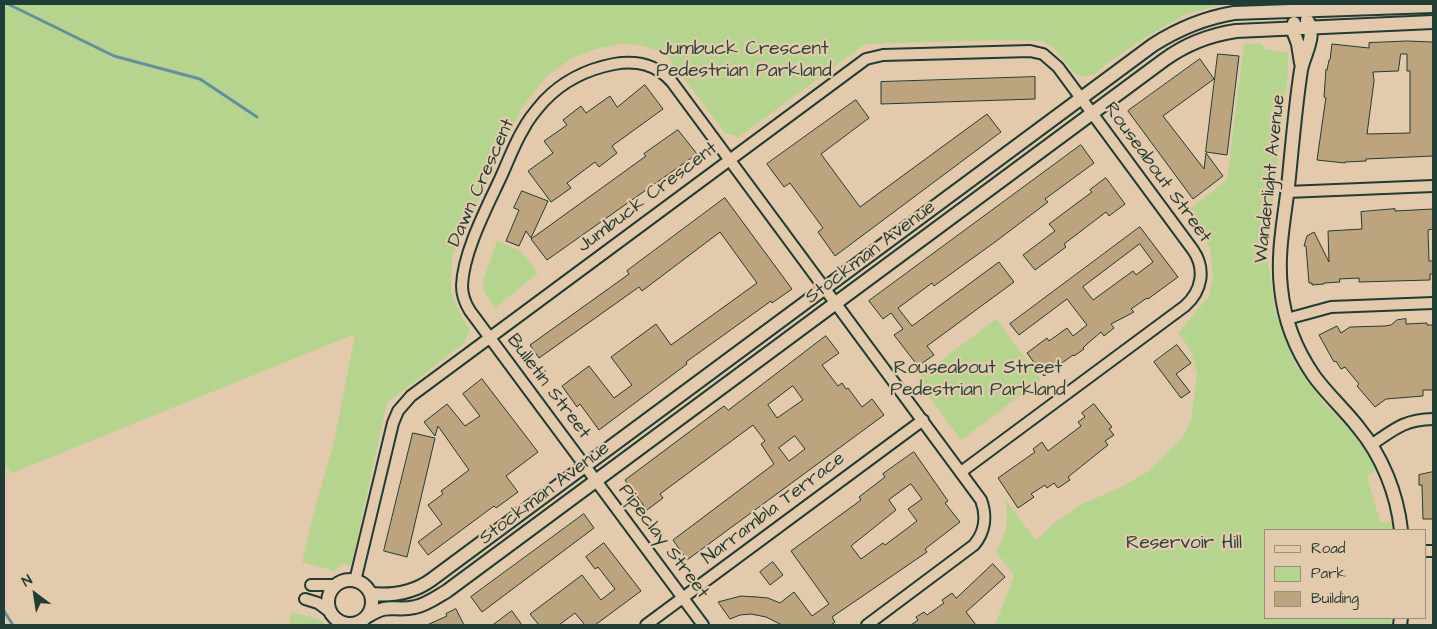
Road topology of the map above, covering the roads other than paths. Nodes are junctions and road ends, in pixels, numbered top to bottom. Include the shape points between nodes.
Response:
1 (1433, 6) edge
2 (1301, 10) junction
3 (1433, 22) edge
4 (1312, 27) junction
5 (1292, 28) junction
6 (1302, 68) junction
7 (1086, 106) junction
8 (730, 160) junction
9 (1433, 186) edge
10 (1287, 192) junction
11 (825, 288) junction
12 (836, 303) junction
13 (1433, 303) edge
14 (1287, 319) junction
15 (490, 338) junction
16 (1433, 419) edge
17 (923, 420) junction
18 (1371, 444) junction
19 (585, 466) junction
20 (961, 472) junction
21 (596, 481) junction
22 (1401, 529) edge
23 (355, 581) junction
24 (311, 585) dead end
25 (336, 585) junction
26 (371, 594) junction
27 (306, 598) dead end
28 (683, 598) junction
29 (330, 612) junction
30 (368, 616) junction
31 (345, 625) edge
32 (646, 625) edge
33 (703, 625) edge
34 (868, 625) edge

1 - 2 street, Stockman Avenue
2 - 4 street
2 - 5 street
2 - 7 street, Stockman Avenue via 1234,13 1191,24 1153,46
3 - 4 street, Stockman Avenue
4 - 5 street, Stockman Avenue
4 - 6 street, Wanderlight Avenue
5 - 6 street, Wanderlight Avenue
5 - 7 street, Stockman Avenue via 1236,31 1198,41
6 - 10 street, Wanderlight Avenue
7 - 8 street, Jumbuck Crescent via 1053,62 1043,54 1030,51 877,55 860,63
7 - 11 street, Stockman Avenue
7 - 12 street, Stockman Avenue
7 - 20 street, Rouseabout Street via 1196,255 1200,267 1199,286 1194,297 1179,310
8 - 11 street, Dawn Crescent
8 - 15 street, Jumbuck Crescent
8 - 15 street, Dawn Crescent via 672,82 654,67 639,63 607,65 564,84 524,127 477,229 467,262 463,298
9 - 10 street
10 - 14 street, Wanderlight Avenue via 1280,273
11 - 12 street, Dawn Crescent
11 - 19 street, Stockman Avenue
12 - 17 street, Dawn Crescent
12 - 21 street, Stockman Avenue
13 - 14 street via 1331,307
14 - 18 street, Wanderlight Avenue via 1312,374
15 - 19 street, Bulletin Street
15 - 23 street, Jumbuck Crescent via 411,396 398,411
16 - 18 street via 1405,423
17 - 20 street, Dawn Crescent
17 - 28 street, Narrambla Terrace
18 - 22 street, Wanderlight Avenue via 1390,482
19 - 21 street, Bulletin Street
19 - 26 street, Stockman Avenue via 424,586 398,594
20 - 34 street, Dawn Crescent via 983,506 984,527 978,540
21 - 28 street, Pipeclay Street
21 - 30 street, Stockman Avenue via 437,598 415,607 379,609
23 - 25 street via 346,580
23 - 26 street via 364,584
24 - 25 street
25 - 29 street via 329,593
26 - 30 street via 372,609
27 - 29 street
28 - 32 street, Narrambla Terrace
28 - 33 street, Pipeclay Street
29 - 31 street
30 - 31 street via 358,624

